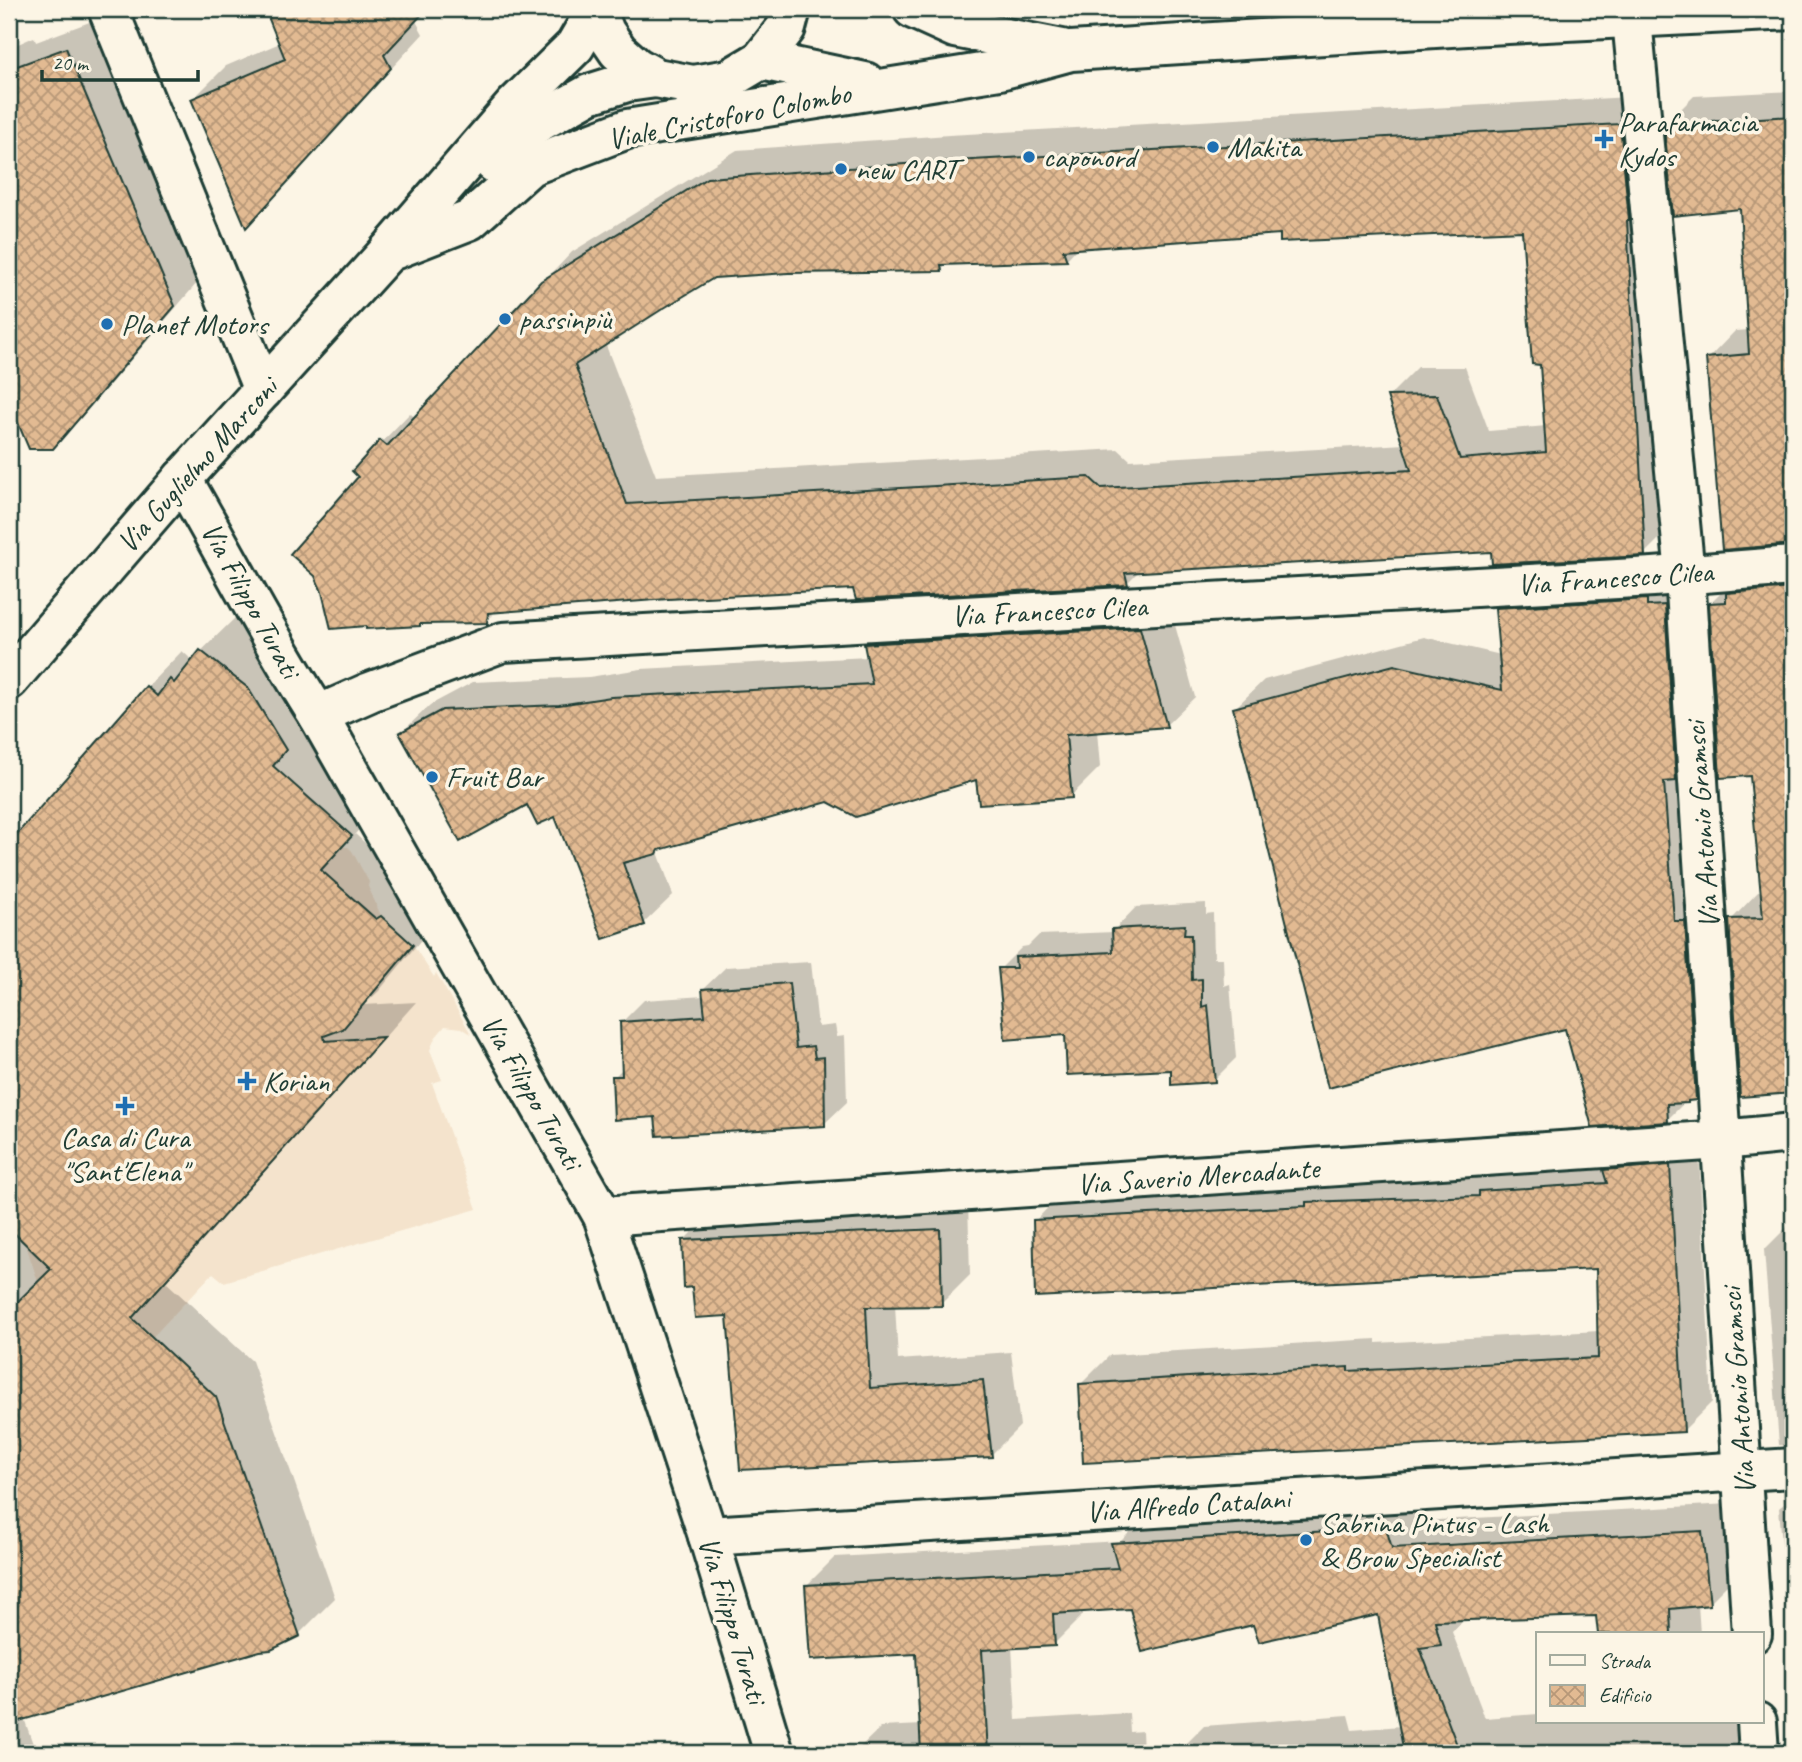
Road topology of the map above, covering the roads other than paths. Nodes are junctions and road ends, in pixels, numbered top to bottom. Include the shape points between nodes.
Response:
1 (108, 9) edge
2 (596, 9) edge
3 (791, 9) edge
4 (913, 9) edge
5 (1793, 10) edge
6 (1632, 13) edge
7 (1071, 51) junction
8 (761, 60) junction
9 (656, 78) junction
10 (891, 87) junction
11 (388, 252) junction
12 (263, 390) junction
13 (182, 479) junction
14 (1793, 566) edge
15 (1685, 575) junction
16 (9, 680) edge
17 (318, 715) junction
18 (1793, 1133) edge
19 (1722, 1140) junction
20 (603, 1216) junction
21 (1793, 1468) edge
22 (1743, 1470) junction
23 (708, 1536) junction
24 (1752, 1632) edge
25 (1757, 1724) edge
26 (774, 1753) edge
27 (1759, 1753) edge

1 - 12 street
2 - 9 street via 618,51
2 - 11 street, Via Guglielmo Marconi via 576,46 514,105
3 - 8 street via 786,29
4 - 7 street, Viale Cristoforo Colombo via 955,27
5 - 6 street, Viale Cristoforo Colombo
6 - 7 street, Viale Cristoforo Colombo
6 - 15 street, Via Antonio Gramsci
7 - 10 street, Viale Cristoforo Colombo via 1000,70
8 - 9 street via 729,79 693,85
8 - 10 street, Viale Cristoforo Colombo
9 - 11 street, Via Guglielmo Marconi via 589,94 531,127 461,195
10 - 11 street, Viale Cristoforo Colombo via 627,129 530,166 470,220
11 - 12 street, Via Guglielmo Marconi
12 - 13 street, Via Guglielmo Marconi
13 - 16 street, Via Guglielmo Marconi
13 - 17 street, Via Filippo Turati
14 - 15 street, Via Francesco Cilea
15 - 17 street, Via Francesco Cilea via 503,642
15 - 19 street, Via Antonio Gramsci
17 - 20 street, Via Filippo Turati
18 - 19 street, Via Saverio Mercadante
19 - 20 street, Via Saverio Mercadante
19 - 22 street, Via Antonio Gramsci
20 - 23 street, Via Filippo Turati
21 - 22 street, Via Alfredo Catalani
22 - 23 street, Via Alfredo Catalani
22 - 24 street, Via Antonio Gramsci
23 - 26 street, Via Filippo Turati
25 - 27 street

